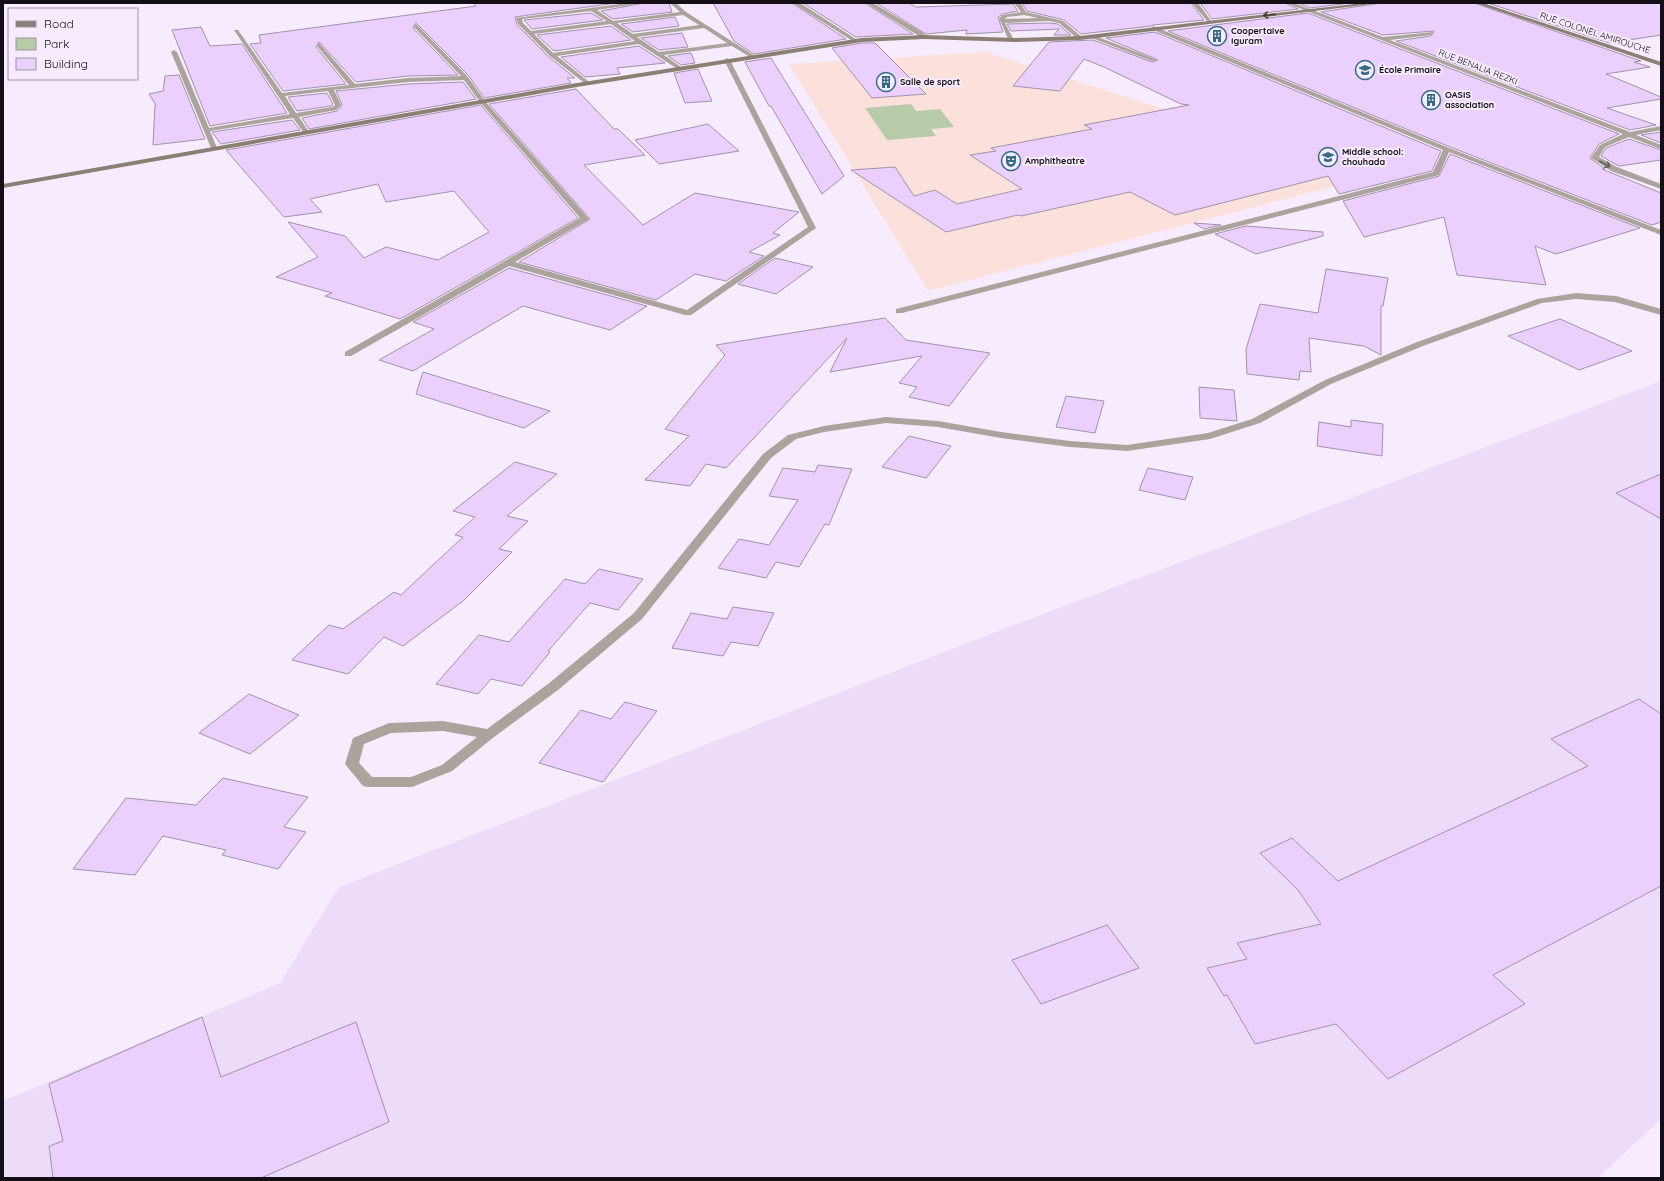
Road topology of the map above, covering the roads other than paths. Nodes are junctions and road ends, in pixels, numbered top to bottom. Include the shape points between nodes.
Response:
1 (640, 3) edge
2 (673, 3) edge
3 (796, 3) edge
4 (806, 3) edge
5 (869, 3) edge
6 (1018, 3) edge
7 (1195, 3) edge
8 (1289, 3) edge
9 (1377, 3) edge
10 (1478, 3) edge
11 (592, 9) junction
12 (1308, 10) junction
13 (684, 13) junction
14 (1024, 13) junction
15 (1052, 18) junction
16 (1002, 21) junction
17 (1210, 21) junction
18 (611, 22) junction
19 (416, 26) dead end
20 (705, 26) junction
21 (1153, 28) junction
22 (236, 31) dead end
23 (530, 33) junction
24 (1431, 33) dead end
25 (630, 36) junction
26 (1091, 36) junction
27 (924, 37) junction
28 (1080, 38) junction
29 (1382, 39) junction
30 (1011, 40) junction
31 (859, 41) junction
32 (639, 42) junction
33 (733, 44) junction
34 (319, 45) dead end
35 (174, 52) dead end
36 (657, 54) junction
37 (552, 55) junction
38 (752, 56) junction
39 (727, 60) junction
40 (1154, 60) dead end
41 (1661, 64) edge
42 (679, 68) junction
43 (466, 78) junction
44 (587, 83) junction
45 (353, 86) junction
46 (330, 88) junction
47 (281, 95) junction
48 (482, 101) junction
49 (295, 116) junction
50 (1661, 128) edge
51 (207, 130) junction
52 (306, 132) junction
53 (1628, 135) junction
54 (1661, 147) edge
55 (214, 148) junction
56 (1447, 149) junction
57 (3, 186) edge
58 (1661, 187) edge
59 (1661, 233) edge
60 (508, 264) junction
61 (898, 311) dead end
62 (1661, 312) edge
63 (348, 354) dead end
64 (489, 734) junction

1 - 11 street
2 - 13 street
3 - 31 street
4 - 31 street
5 - 27 street
6 - 14 street
7 - 17 street
8 - 12 street, RUE BENALIA REZKI
9 - 12 main road
10 - 41 main road, RUE COLONEL AMIROUCHE
11 - 18 street
11 - 23 street via 519,18 520,23
12 -> 17 main road
12 - 29 street, RUE BENALIA REZKI
13 - 18 street
13 - 20 street
14 - 15 street
14 - 16 street via 1005,16
15 - 16 street
15 - 28 street
16 - 30 street
17 - 21 main road
18 - 23 street
18 - 25 street
19 - 43 street
20 - 25 street
20 - 33 street
21 - 26 main road
21 - 56 street
22 - 47 street
23 - 37 street
24 - 29 street
25 - 32 street
26 - 28 main road
26 - 40 street
27 - 30 main road
27 - 31 main road
28 - 30 main road
29 - 53 street, RUE BENALIA REZKI
31 - 38 main road
32 - 36 street
32 - 37 street
33 - 36 street
33 - 38 street
34 - 45 street
35 - 51 street
36 - 42 street
37 - 44 street
38 - 39 main road
39 - 42 main road
39 - 60 street via 812,228 688,313
42 - 44 main road
43 - 45 street via 408,80
43 - 48 street
44 - 48 main road
45 - 46 street
46 - 47 street
46 - 49 street via 338,105 334,109
47 - 49 street
48 - 52 main road
48 - 60 street via 585,219
49 - 51 street
49 - 52 street
50 - 53 street
51 - 55 street
52 - 55 main road
53 - 54 street, RUE BENALIA REZKI
53 -> 58 street via 1602,146 1595,158 1614,169
55 - 57 main road
56 - 59 street
56 - 61 street via 1436,173
60 - 63 street
62 - 64 street via 1616,300 1576,296 1540,301 1420,344 1328,382 1256,421 1210,436 1165,443 1126,448 1070,444 938,424 886,420 824,428 792,437 763,461 638,616 553,688
64 - 64 street via 443,726 389,728 358,741 352,764 368,782 412,782 447,768

